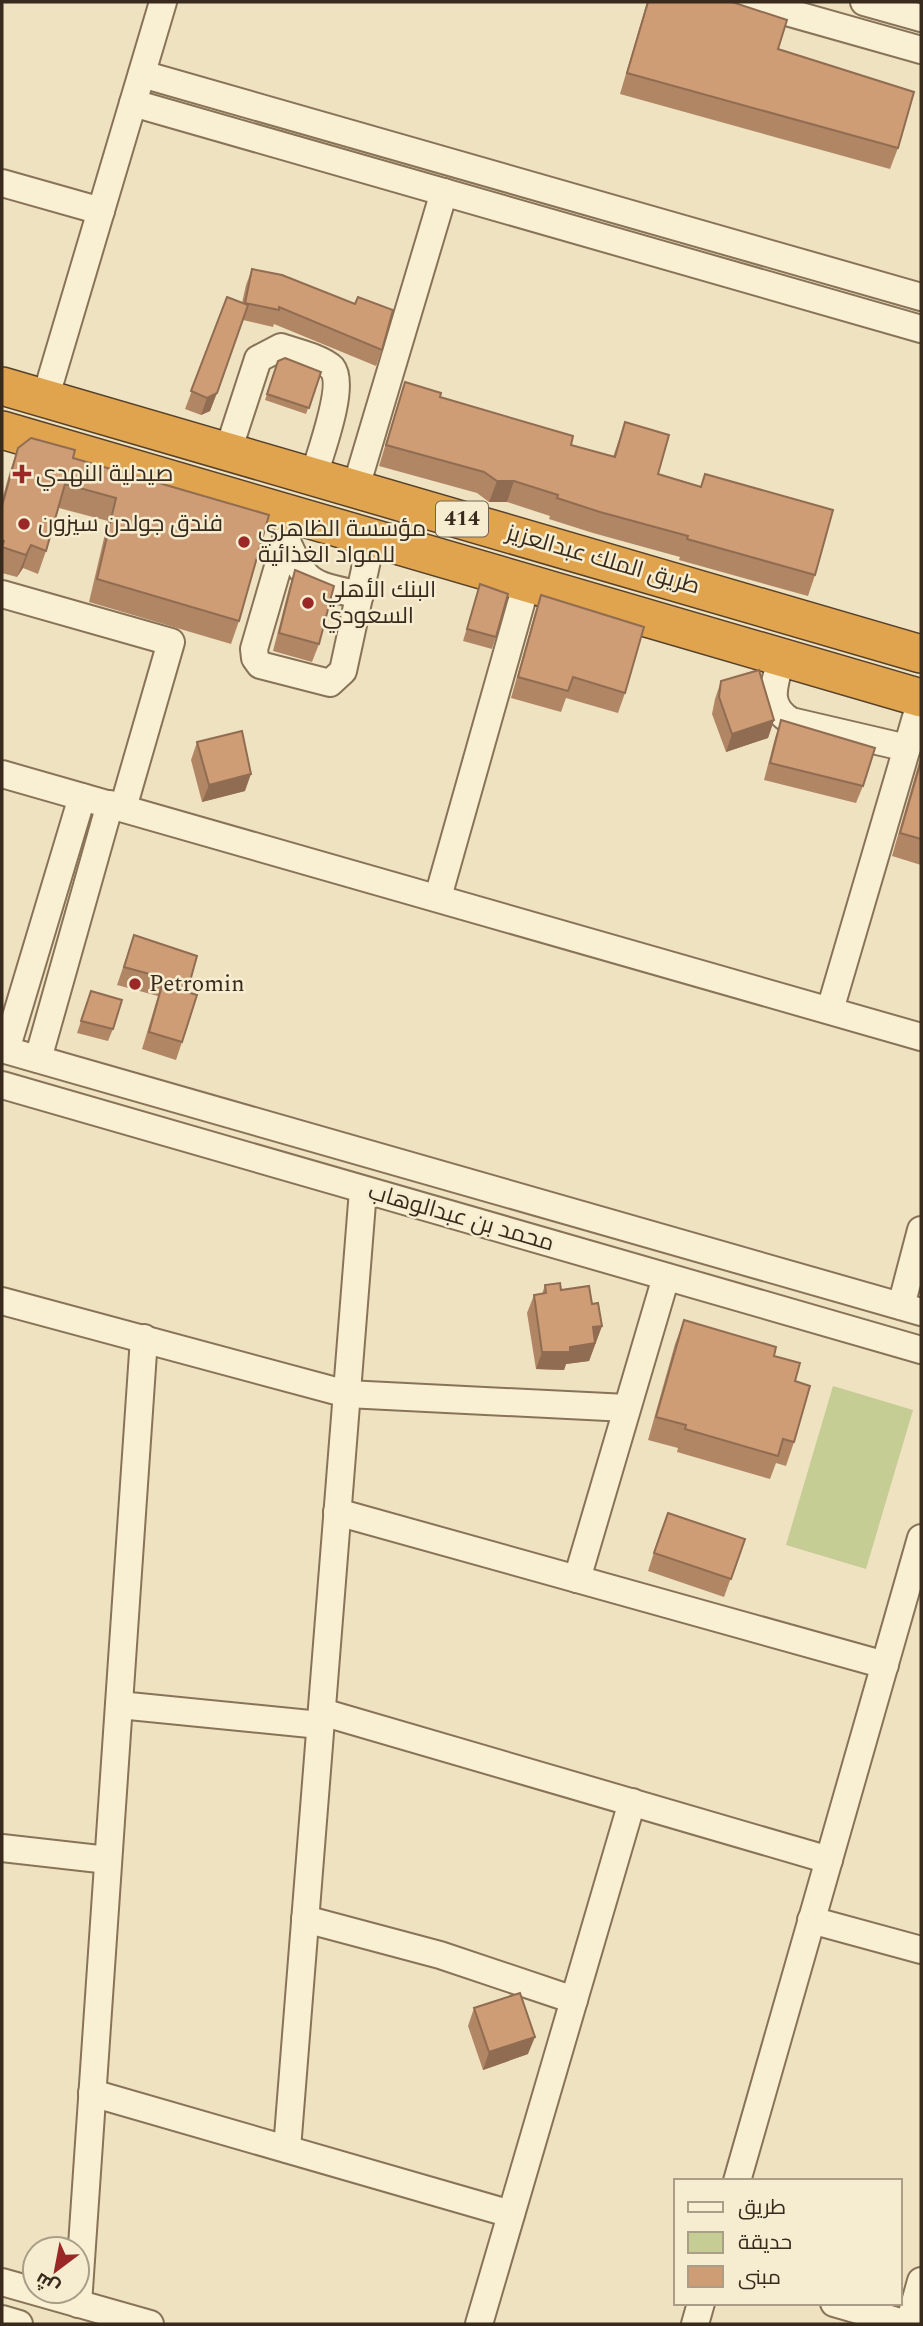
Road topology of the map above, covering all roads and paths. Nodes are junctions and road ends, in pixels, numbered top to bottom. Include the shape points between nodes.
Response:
1 (163, 2) edge
2 (751, 2) edge
3 (864, 2) edge
4 (921, 18) edge
5 (921, 50) edge
6 (142, 74) junction
7 (133, 103) junction
8 (2, 183) edge
9 (444, 192) junction
10 (101, 211) junction
11 (921, 298) edge
12 (921, 329) edge
13 (2, 386) edge
14 (45, 399) junction
15 (4, 439) edge
16 (228, 451) junction
17 (314, 475) junction
18 (356, 487) junction
19 (290, 527) junction
20 (372, 537) junction
21 (527, 582) junction
22 (2, 594) edge
23 (360, 595) junction
24 (921, 654) edge
25 (782, 657) junction
26 (921, 699) edge
27 (907, 748) junction
28 (2, 774) edge
29 (82, 797) junction
30 (116, 806) junction
31 (439, 897) junction
32 (830, 1010) junction
33 (921, 1037) edge
34 (4, 1049) edge
35 (38, 1059) junction
36 (2, 1086) edge
37 (363, 1190) junction
38 (921, 1230) edge
39 (666, 1277) junction
40 (2, 1301) edge
41 (911, 1309) edge
42 (144, 1338) junction
43 (921, 1350) edge
44 (347, 1394) junction
45 (627, 1408) junction
46 (337, 1512) junction
47 (919, 1555) edge
48 (578, 1579) junction
49 (885, 1665) junction
50 (119, 1705) junction
51 (321, 1718) junction
52 (632, 1802) junction
53 (2, 1848) edge
54 (108, 1860) junction
55 (829, 1860) junction
56 (305, 1919) junction
57 (811, 1920) junction
58 (921, 1950) edge
59 (574, 2000) junction
60 (92, 2093) junction
61 (287, 2149) junction
62 (738, 2179) edge
63 (511, 2214) junction
64 (83, 2235) edge
65 (921, 2281) edge
66 (2, 2282) edge
67 (21, 2288) edge
68 (82, 2305) edge
69 (700, 2305) edge
70 (841, 2305) edge
71 (2, 2319) edge
72 (19, 2324) edge
73 (150, 2324) edge
74 (479, 2324) edge
75 (695, 2324) edge
76 (908, 2324) edge

1 - 6 street
2 - 5 street
3 - 4 street
6 - 7 street
6 - 11 street
7 - 9 street
7 - 10 street
8 - 10 street
9 - 12 street
9 - 18 street
10 - 14 street
13 - 14 highway, طريق الملك عبدالعزيز / 414
14 - 16 highway, طريق الملك عبدالعزيز / 414
15 - 19 highway, طريق الملك عبدالعزيز / 414
16 - 17 highway, طريق الملك عبدالعزيز / 414
16 - 17 street via 258,359 281,346 331,366 337,378
17 - 18 highway, طريق الملك عبدالعزيز / 414
18 - 24 highway, طريق الملك عبدالعزيز / 414
19 - 20 highway, طريق الملك عبدالعزيز / 414
19 - 23 street via 299,569 312,583
19 - 23 street via 254,649 260,665 330,683 337,679 343,671
20 - 21 highway, طريق الملك عبدالعزيز / 414
20 - 23 street
21 - 25 highway, طريق الملك عبدالعزيز / 414
21 - 31 street
22 - 30 street via 171,642
25 - 26 highway, طريق الملك عبدالعزيز / 414
25 - 27 street via 773,692 780,714 791,721
26 - 27 street
27 - 32 street
28 - 29 street
29 - 30 street
29 - 34 street
30 - 31 street
30 - 35 street
31 - 32 street
32 - 33 street
34 - 35 street, محمد بن عبدالوهاب
35 - 41 street, محمد بن عبدالوهاب
36 - 37 street, محمد بن عبدالوهاب
37 - 39 street, محمد بن عبدالوهاب
37 - 44 street
38 - 41 street
39 - 43 street, محمد بن عبدالوهاب
39 - 45 street
40 - 42 street
42 - 44 street
42 - 50 street
44 - 45 street
44 - 46 street
45 - 48 street
46 - 48 street
46 - 51 street
47 - 49 street
48 - 49 street
49 - 55 street
50 - 51 street
50 - 54 street
51 - 52 street
51 - 56 street
52 - 55 street
52 - 59 street
53 - 54 street
54 - 60 street
55 - 57 street
56 - 59 street via 440,1955
56 - 61 street
57 - 58 street
57 - 62 street
59 - 63 street
60 - 61 street
60 - 64 street
61 - 63 street
63 - 74 street
65 - 76 street
66 - 67 street
68 - 73 street
69 - 75 street
70 - 76 street
71 - 72 street

